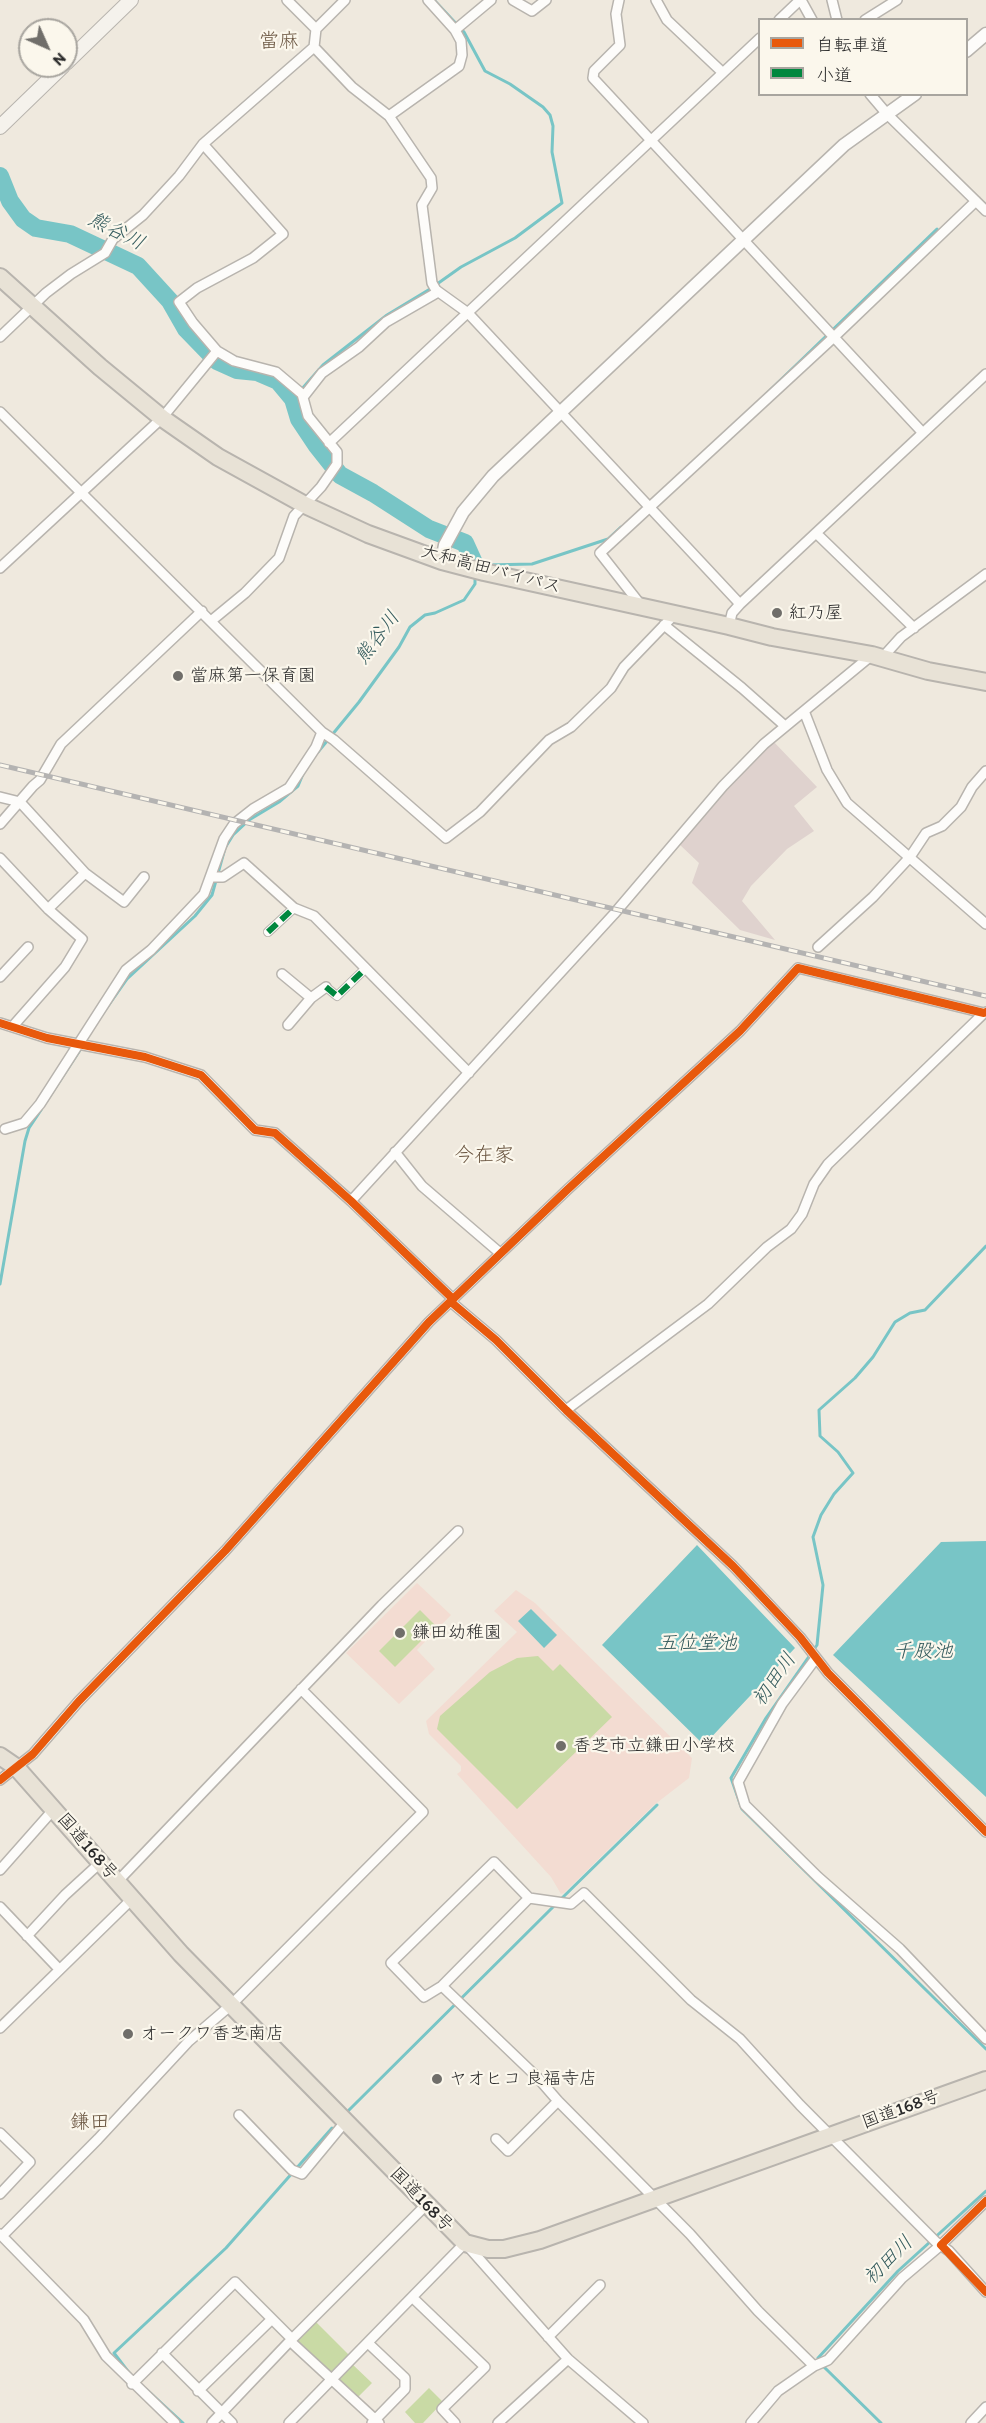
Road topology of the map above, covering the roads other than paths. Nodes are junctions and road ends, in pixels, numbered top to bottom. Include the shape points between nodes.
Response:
1 (131, 0) edge
2 (287, 0) edge
3 (345, 0) edge
4 (428, 0) edge
5 (491, 0) edge
6 (513, 0) edge
7 (546, 0) edge
8 (619, 0) edge
9 (656, 0) edge
10 (800, 0) edge
11 (832, 0) edge
12 (897, 0) edge
13 (781, 18) edge
14 (811, 18) edge
15 (836, 18) edge
16 (868, 18) edge
17 (458, 28) junction
18 (316, 29) junction
19 (986, 34) edge
20 (758, 39) edge
21 (314, 47) junction
22 (968, 49) edge
23 (78, 51) edge
24 (722, 72) junction
25 (51, 78) edge
26 (872, 96) edge
27 (912, 96) edge
28 (886, 114) junction
29 (389, 116) junction
30 (0, 127) edge
31 (650, 140) junction
32 (203, 144) junction
33 (976, 201) junction
34 (986, 211) edge
35 (743, 240) junction
36 (0, 277) edge
37 (436, 288) junction
38 (33, 306) junction
39 (468, 313) junction
40 (0, 337) edge
41 (834, 337) junction
42 (213, 355) junction
43 (986, 374) edge
44 (300, 393) junction
45 (560, 411) junction
46 (0, 412) edge
47 (162, 418) junction
48 (923, 433) junction
49 (329, 443) junction
50 (80, 493) junction
51 (305, 505) junction
52 (651, 508) junction
53 (816, 533) junction
54 (447, 557) junction
55 (0, 568) edge
56 (986, 574) edge
57 (740, 604) junction
58 (642, 607) junction
59 (202, 611) junction
60 (669, 620) junction
61 (211, 621) junction
62 (729, 626) junction
63 (914, 628) junction
64 (877, 656) junction
65 (986, 682) edge
66 (804, 711) junction
67 (785, 726) junction
68 (322, 732) junction
69 (986, 771) edge
70 (0, 797) edge
71 (20, 802) junction
72 (0, 824) edge
73 (910, 857) junction
74 (0, 858) edge
75 (85, 873) junction
76 (144, 877) dead end
77 (212, 877) junction
78 (294, 908) junction
79 (48, 909) junction
80 (986, 924) edge
81 (268, 932) dead end
82 (28, 947) dead end
83 (818, 947) dead end
84 (365, 969) junction
85 (282, 974) dead end
86 (0, 977) edge
87 (326, 987) joint
88 (311, 998) junction
89 (985, 1013) edge
90 (0, 1023) edge
91 (288, 1025) dead end
92 (13, 1026) junction
93 (79, 1045) junction
94 (469, 1073) junction
95 (5, 1129) dead end
96 (395, 1152) junction
97 (351, 1201) junction
98 (500, 1253) junction
99 (452, 1301) junction
100 (566, 1410) junction
101 (458, 1531) dead end
102 (814, 1654) junction
103 (301, 1689) junction
104 (0, 1756) edge
105 (16, 1767) junction
106 (0, 1780) edge
107 (54, 1809) junction
108 (986, 1832) edge
109 (101, 1862) junction
110 (0, 1870) edge
111 (117, 1882) junction
112 (530, 1898) junction
113 (132, 1899) junction
114 (0, 1907) edge
115 (27, 1936) junction
116 (59, 1969) junction
117 (442, 1986) junction
118 (231, 2005) junction
119 (0, 2028) edge
120 (986, 2039) edge
121 (986, 2080) edge
122 (558, 2100) junction
123 (239, 2115) dead end
124 (345, 2122) junction
125 (0, 2133) edge
126 (831, 2136) junction
127 (496, 2139) dead end
128 (0, 2194) edge
129 (654, 2199) junction
130 (986, 2201) edge
131 (426, 2205) junction
132 (1, 2235) edge
133 (936, 2241) junction
134 (465, 2243) junction
135 (600, 2285) dead end
136 (986, 2292) edge
137 (413, 2298) junction
138 (272, 2319) junction
139 (548, 2337) junction
140 (291, 2340) junction
141 (368, 2343) junction
142 (162, 2353) junction
143 (568, 2359) junction
144 (814, 2366) junction
145 (331, 2379) junction
146 (132, 2384) junction
147 (198, 2391) junction
148 (986, 2407) edge
149 (222, 2414) junction
150 (376, 2422) edge
151 (175, 2423) edge
152 (212, 2423) edge
153 (232, 2423) edge
154 (289, 2423) edge
155 (455, 2423) edge
156 (498, 2423) edge
157 (643, 2423) edge
158 (751, 2423) edge
159 (971, 2423) edge

1 - 23 main road
2 - 18 street
3 - 18 street
4 - 17 street
5 - 17 street
6 - 7 street via 532,11
8 - 31 street via 616,14 620,45 594,71 593,78
9 - 24 street via 667,20
10 - 13 street
10 - 14 street
11 - 15 street
12 - 16 street
17 - 29 street via 462,55 459,66
18 - 21 street
19 - 22 street
20 - 24 street
21 - 29 street via 352,87
21 - 32 street
24 - 31 street
25 - 30 main road
26 - 28 street
27 - 28 street
28 - 33 street
28 - 35 street via 843,145
29 - 37 street via 431,178 432,188 422,205
31 - 35 street
31 - 39 street
32 - 38 street via 179,176 106,250
32 - 42 street via 284,234 253,258 179,302
33 - 34 street
33 - 41 street
35 - 41 street
35 - 45 street
36 - 38 highway, 大和高田バイパス
37 - 39 street
37 - 44 street via 386,322
38 - 40 street
38 - 47 highway, 大和高田バイパス
39 - 45 street
39 - 49 street
41 - 48 street
41 - 52 street
42 - 44 street via 276,372
42 - 47 street
43 - 48 street
44 - 49 street via 308,416
45 - 52 street
45 - 54 street via 493,476 463,512
46 - 50 street
47 - 50 street
47 - 51 highway, 大和高田バイパス via 218,458
48 - 53 street
49 - 51 street via 337,453 337,464
50 - 55 street
50 - 59 street
51 - 54 highway, 大和高田バイパス via 368,534
51 - 61 street via 294,516 279,558
52 - 57 street
52 - 58 street via 600,553
53 - 57 street
53 - 63 street
54 - 58 highway, 大和高田バイパス via 484,572
56 - 63 street
57 - 62 street via 732,613
58 - 60 highway, 大和高田バイパス
59 - 61 street
59 - 71 street via 61,744 40,780
60 - 62 highway, 大和高田バイパス
60 - 67 street
60 - 68 street via 571,727 549,740 480,812 446,838
61 - 68 street
62 - 64 highway, 大和高田バイパス via 772,638
63 - 64 street
64 - 65 highway, 大和高田バイパス
64 - 66 street
66 - 67 street
66 - 73 street via 827,770 847,803
67 - 94 street via 723,786 614,914
68 - 77 street via 289,788 234,824 224,839
69 - 73 street via 961,807 942,826 926,832
70 - 71 street
71 - 72 street
71 - 75 street
73 - 80 street
73 - 83 street
74 - 79 street
75 - 76 street via 124,902
75 - 79 street
77 - 78 street via 223,877 244,863
77 - 93 street via 204,894 126,970
78 - 81 street
78 - 84 street via 314,916
79 - 92 street via 82,939 65,967
82 - 86 street
84 - 87 street via 337,996
84 - 94 street
85 - 88 street
87 - 88 street
88 - 91 street
89 - 98 street via 798,968 740,1031
89 - 100 street via 828,1164 791,1229 708,1304
90 - 92 street
92 - 93 street
93 - 95 street via 24,1123
93 - 97 street via 145,1057 201,1075 255,1130 274,1133
94 - 96 street
96 - 97 street
96 - 98 street via 422,1186
97 - 99 street
98 - 99 street
99 - 100 street
99 - 105 street via 225,1551 33,1754
100 - 102 street via 733,1566
101 - 103 street
102 - 108 street
102 - 120 street via 738,1782 745,1805 818,1877 900,1949
103 - 111 street
103 - 118 street via 423,1812
104 - 105 highway, 国道168号
105 - 106 street
105 - 107 highway, 国道168号
107 - 109 highway, 国道168号
107 - 110 street
109 - 111 highway, 国道168号
109 - 115 street
111 - 113 highway, 国道168号
112 - 117 street
112 - 117 street via 494,1862 391,1963 424,1997
112 - 126 street via 571,1904 584,1893 691,2000 740,2039
113 - 116 street
113 - 118 highway, 国道168号
114 - 115 street
115 - 116 street
116 - 119 street
117 - 122 street
118 - 124 highway, 国道168号
118 - 132 street via 189,2041
121 - 126 highway, 国道168号
122 - 127 street via 508,2151
122 - 129 street
123 - 124 street via 295,2171 303,2174
124 - 131 highway, 国道168号
125 - 128 street via 30,2162
126 - 129 highway, 国道168号
126 - 133 street
129 - 134 highway, 国道168号 via 516,2247 488,2249
129 - 144 street via 758,2312
130 - 133 street
131 - 134 highway, 国道168号
131 - 140 street
132 - 146 street via 84,2320 106,2356
133 - 136 street
133 - 144 street via 828,2360
134 - 137 street
134 - 139 street
135 - 139 street
137 - 141 street
137 - 155 street via 485,2367 442,2409
138 - 140 street
138 - 142 street via 235,2282
138 - 147 street
139 - 143 street
140 - 145 street
140 - 149 street
141 - 145 street
141 - 150 street via 405,2378 405,2389
142 - 146 street
142 - 147 street
143 - 156 street
143 - 157 street
144 - 158 street via 778,2391
145 - 150 street
145 - 154 street
146 - 151 street
147 - 149 street
148 - 159 street
149 - 152 street
149 - 153 street

